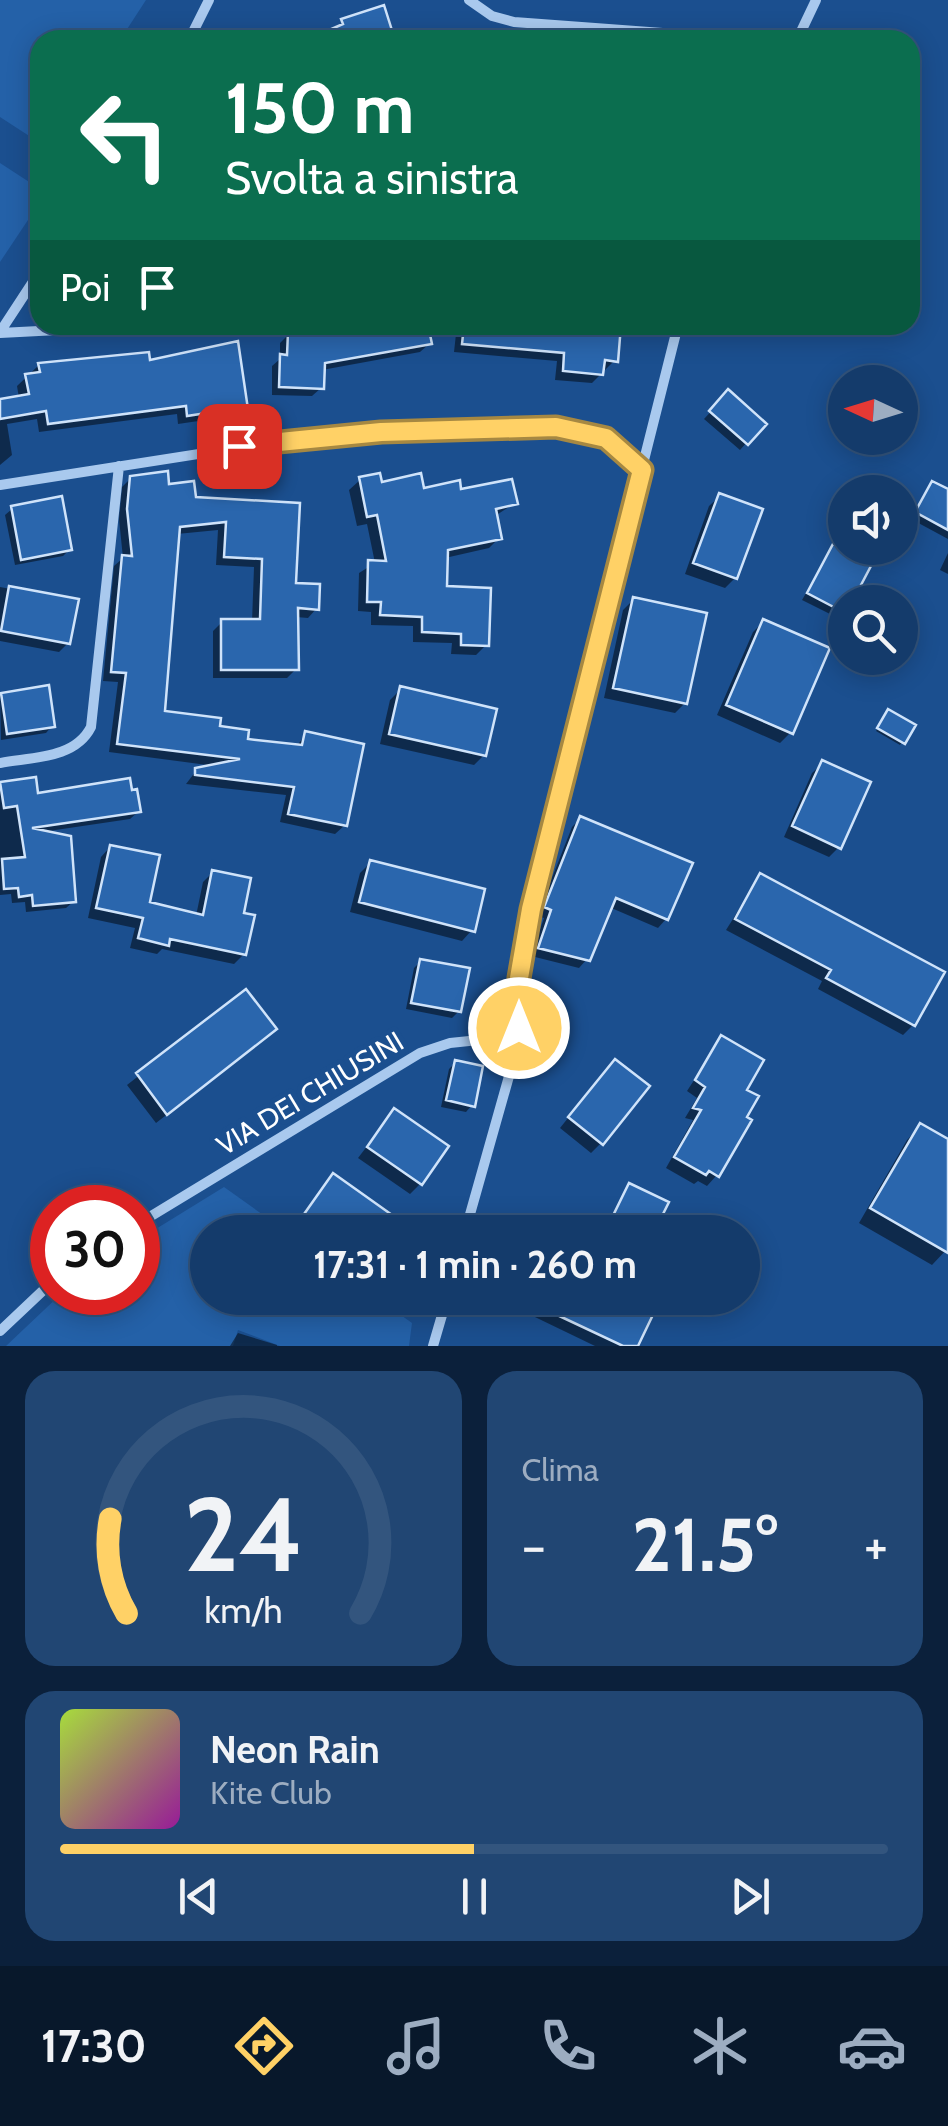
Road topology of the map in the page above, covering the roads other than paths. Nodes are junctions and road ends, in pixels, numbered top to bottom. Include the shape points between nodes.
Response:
1 (208, 0) edge
2 (470, 0) edge
3 (816, 0) edge
4 (194, 30) edge
5 (622, 30) edge
6 (802, 30) edge
7 (30, 286) edge
8 (30, 331) edge
9 (0, 332) edge
10 (676, 335) edge
11 (119, 466) junction
12 (642, 470) junction
13 (0, 486) edge
14 (0, 763) edge
15 (518, 1036) junction
16 (160, 1211) edge
17 (470, 1215) edge
18 (30, 1303) edge
19 (441, 1315) edge
20 (0, 1331) edge
21 (433, 1346) edge

1 - 4 street
2 - 5 street via 514,22
3 - 6 street
7 - 9 street
8 - 9 street
10 - 12 street
11 - 12 street via 312,437 541,426 606,438
11 - 13 street
11 - 14 street via 91,727 65,752
12 - 15 street via 531,909
15 - 16 street, VIA DEI CHIUSINI via 420,1053
15 - 17 street
18 - 20 street
19 - 21 street

